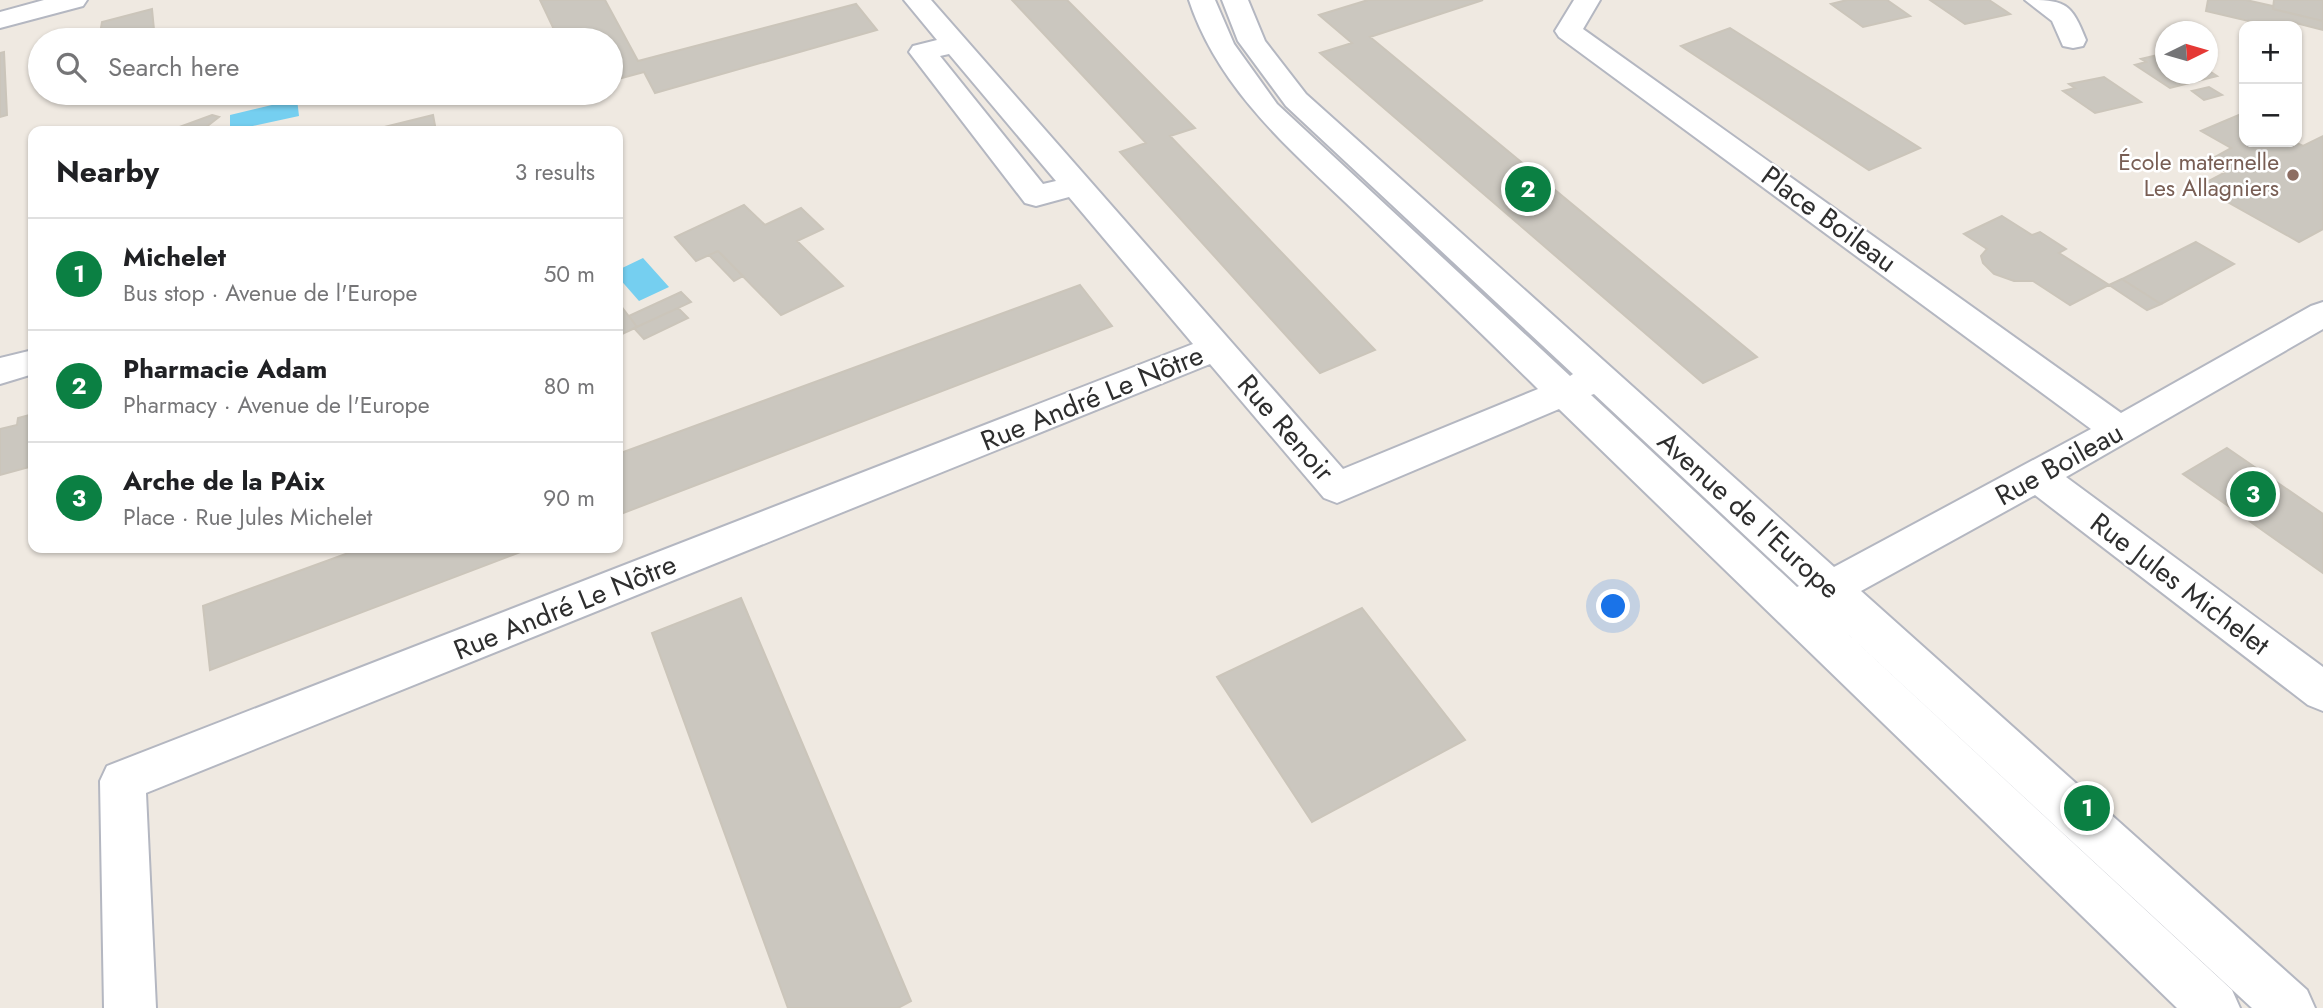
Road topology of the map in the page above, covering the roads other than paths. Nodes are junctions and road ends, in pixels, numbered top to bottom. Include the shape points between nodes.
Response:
1 (74, 0) edge
2 (917, 0) edge
3 (1202, 0) edge
4 (1235, 0) edge
5 (1587, 0) edge
6 (2038, 0) edge
7 (0, 20) edge
8 (2073, 40) dead end
9 (2323, 314) edge
10 (1217, 348) junction
11 (28, 363) edge
12 (0, 371) edge
13 (1599, 378) junction
14 (1564, 393) junction
15 (2119, 431) junction
16 (2037, 476) junction
17 (1811, 599) junction
18 (2323, 692) edge
19 (130, 1008) edge
20 (2214, 1008) edge
21 (2289, 1008) edge

1 - 7 street
2 - 10 street, Rue Renoir via 955,44 923,52 1036,196 1077,184
3 - 14 street, Avenue de l'Europe via 1232,66 1267,110
4 - 13 street, Avenue de l'Europe via 1248,34 1296,100
5 - 15 street, Place Boileau via 1568,31
6 - 8 street via 2064,17
9 - 15 street, Rue Boileau
10 - 14 street, Rue Renoir via 1337,488
10 - 19 street, Rue André Le Nôtre via 123,781
11 - 12 street
13 - 14 street, Rue Renoir
13 - 17 street, Avenue de l'Europe
14 - 17 street, Avenue de l'Europe
15 - 16 street, Rue Boileau
16 - 17 street, Rue Boileau
16 - 18 street, Rue Jules Michelet
17 - 20 street, Avenue de l'Europe
17 - 21 street, Avenue de l'Europe

